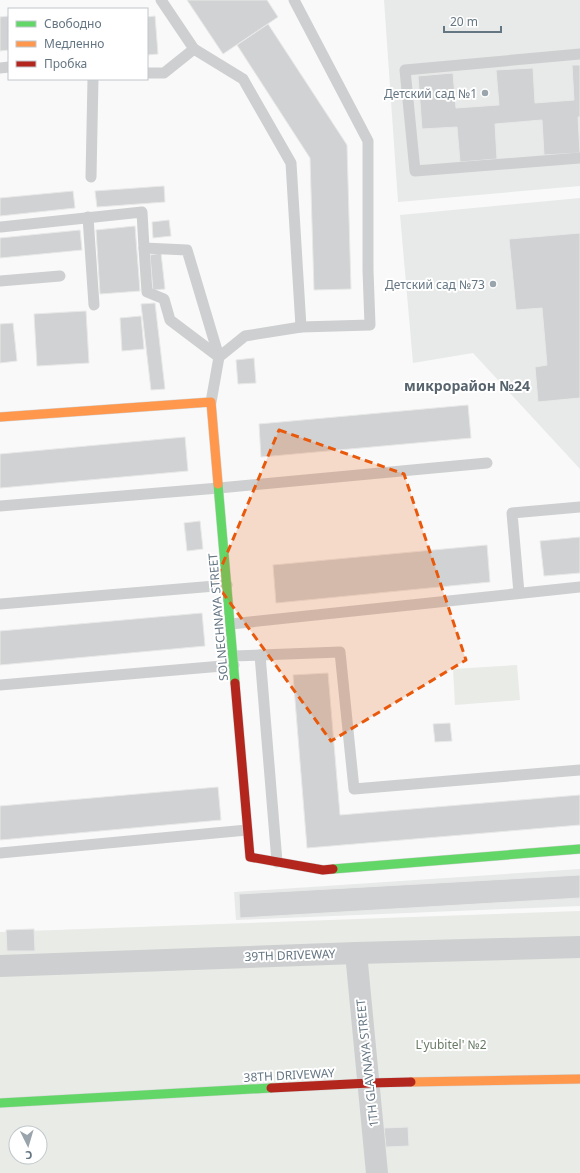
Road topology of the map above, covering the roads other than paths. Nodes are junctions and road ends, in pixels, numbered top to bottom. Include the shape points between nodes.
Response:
1 (161, 0) edge
2 (294, 0) edge
3 (194, 49) junction
4 (580, 54) edge
5 (148, 74) edge
6 (94, 80) edge
7 (580, 158) edge
8 (91, 177) dead end
9 (88, 217) junction
10 (0, 226) edge
11 (144, 248) junction
12 (60, 276) dead end
13 (0, 281) edge
14 (94, 305) dead end
15 (300, 327) junction
16 (219, 357) junction
17 (211, 402) junction
18 (0, 417) edge
19 (487, 463) dead end
20 (219, 488) junction
21 (0, 506) edge
22 (580, 507) edge
23 (227, 585) junction
24 (580, 587) edge
25 (519, 593) junction
26 (0, 604) edge
27 (230, 624) junction
28 (260, 655) junction
29 (233, 661) junction
30 (0, 685) edge
31 (580, 770) edge
32 (248, 830) junction
33 (580, 849) edge
34 (0, 853) edge
35 (277, 862) junction
36 (580, 946) edge
37 (356, 953) junction
38 (0, 966) edge
39 (580, 1079) edge
40 (370, 1083) junction
41 (0, 1102) edge
42 (377, 1173) edge

1 - 3 lane
2 - 15 lane via 368,141 370,325
3 - 5 lane via 164,73
3 - 15 lane via 243,79 291,163
4 - 7 lane via 405,70 415,171
6 - 8 lane
9 - 10 lane
9 - 11 lane via 142,212
9 - 14 lane
11 - 16 lane via 146,292 164,299 170,320
11 - 16 lane via 187,250
12 - 13 lane
15 - 16 lane via 245,336
16 - 17 lane
17 - 18 street
17 - 20 street, SOLNECHNAYA STREET
19 - 20 lane
20 - 21 lane
20 - 23 street, SOLNECHNAYA STREET
22 - 25 lane via 512,512
23 - 26 lane
23 - 27 street, SOLNECHNAYA STREET
24 - 25 lane
25 - 27 lane
27 - 29 street, SOLNECHNAYA STREET
28 - 29 lane
28 - 31 lane via 340,652 354,789
28 - 35 lane
29 - 30 lane
29 - 32 street, SOLNECHNAYA STREET
32 - 34 lane
32 - 35 street, SOLNECHNAYA STREET via 250,857
33 - 35 street via 323,870
36 - 37 street, 39TH DRIVEWAY
37 - 38 street, 39TH DRIVEWAY
37 - 40 street, 1TH GLAVNAYA STREET
39 - 40 street, 38TH DRIVEWAY
40 - 41 street, 38TH DRIVEWAY
40 - 42 street, 1TH GLAVNAYA STREET

